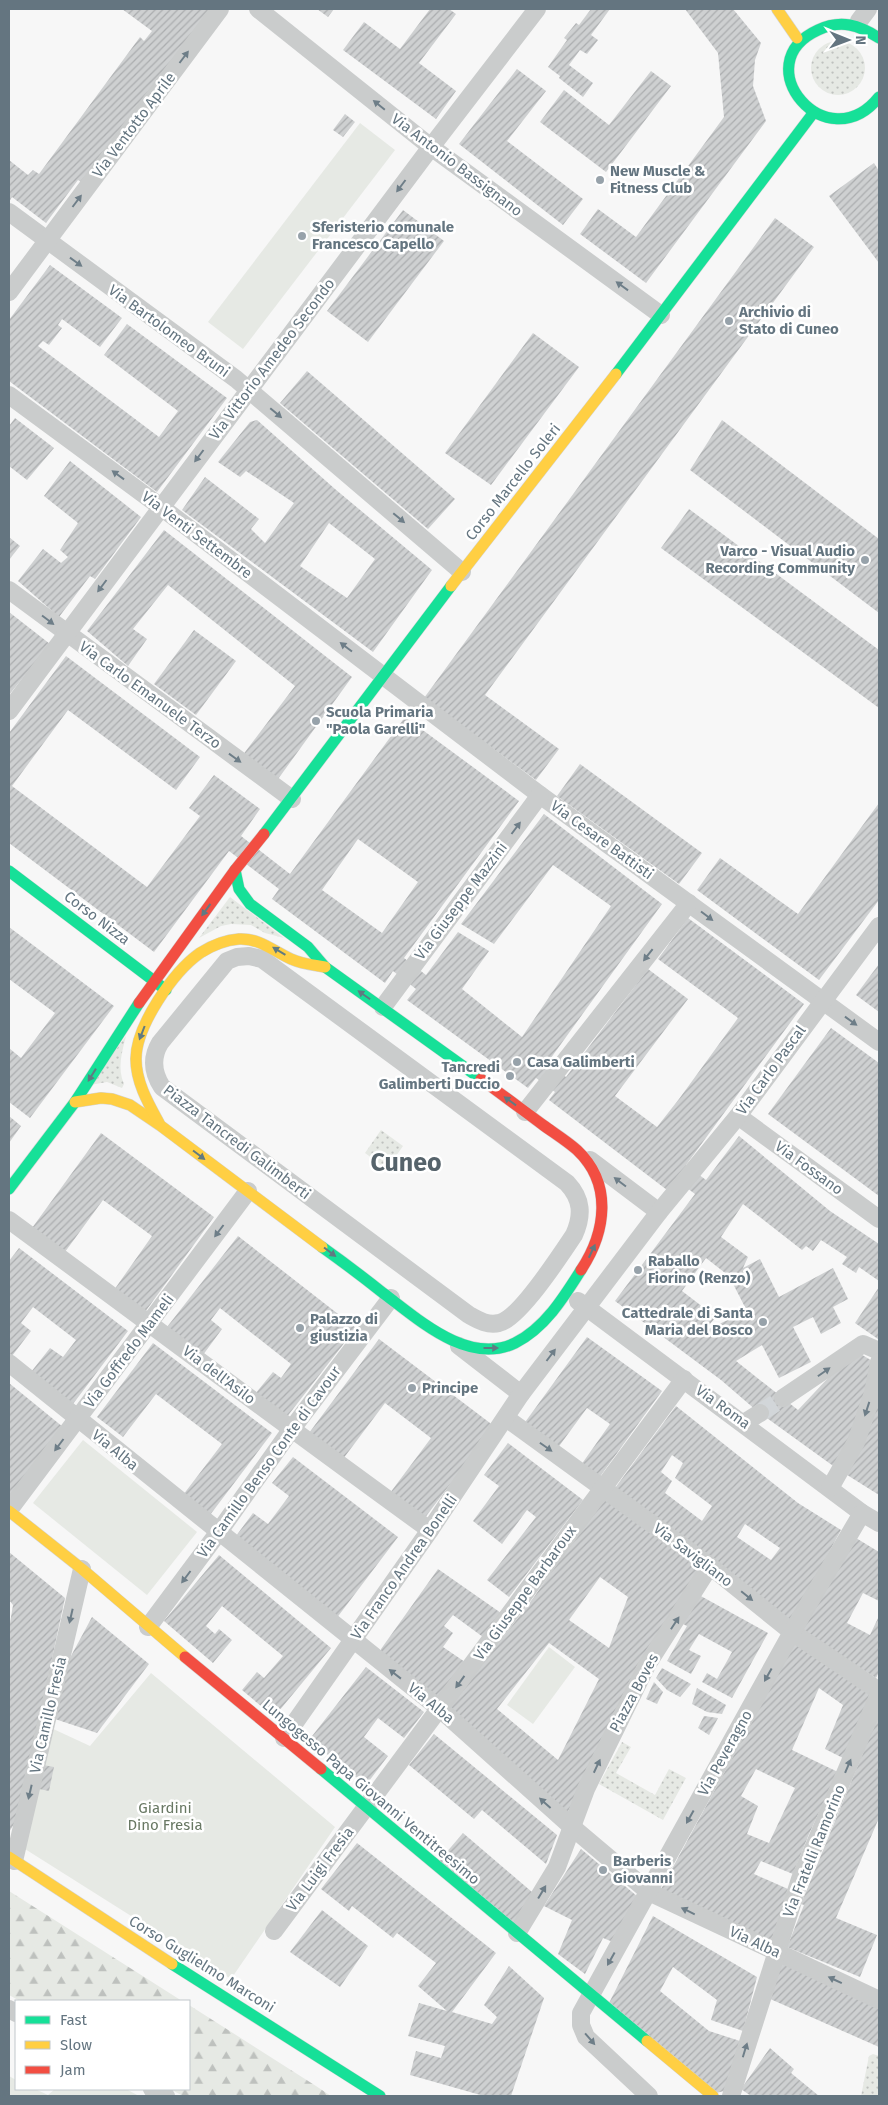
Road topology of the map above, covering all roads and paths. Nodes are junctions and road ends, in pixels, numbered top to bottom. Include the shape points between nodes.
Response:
1 (220, 9) edge
2 (258, 9) edge
3 (537, 9) edge
4 (776, 9) edge
5 (872, 26) edge
6 (797, 38) junction
7 (878, 105) edge
8 (814, 112) junction
9 (430, 146) junction
10 (9, 212) edge
11 (47, 240) junction
12 (9, 292) edge
13 (661, 315) junction
14 (249, 390) junction
15 (9, 395) edge
16 (161, 507) junction
17 (462, 572) junction
18 (9, 590) edge
19 (66, 633) junction
20 (384, 676) junction
21 (9, 711) edge
22 (540, 795) junction
23 (292, 799) junction
24 (235, 870) junction
25 (9, 871) edge
26 (689, 903) junction
27 (879, 926) edge
28 (325, 968) junction
29 (153, 981) junction
30 (166, 990) junction
31 (822, 1001) junction
32 (382, 1007) junction
33 (879, 1042) edge
34 (75, 1102) junction
35 (525, 1112) junction
36 (738, 1116) junction
37 (160, 1126) junction
38 (577, 1150) junction
39 (9, 1189) edge
40 (248, 1192) junction
41 (659, 1212) junction
42 (879, 1219) edge
43 (9, 1220) edge
44 (568, 1244) joint
45 (565, 1292) junction
46 (391, 1298) junction
47 (586, 1307) junction
48 (150, 1323) junction
49 (444, 1336) junction
50 (879, 1351) edge
51 (879, 1362) edge
52 (9, 1363) edge
53 (684, 1379) junction
54 (521, 1394) junction
55 (783, 1398) tunnel mouth
56 (760, 1413) tunnel mouth
57 (506, 1418) junction
58 (78, 1420) junction
59 (744, 1423) junction
60 (291, 1430) junction
61 (602, 1487) junction
62 (830, 1488) junction
63 (9, 1511) edge
64 (862, 1513) junction
65 (879, 1523) edge
66 (430, 1530) junction
67 (218, 1533) junction
68 (710, 1566) junction
69 (82, 1569) junction
70 (148, 1627) junction
71 (792, 1632) junction
72 (353, 1640) junction
73 (879, 1692) edge
74 (440, 1709) junction
75 (284, 1738) junction
76 (367, 1808) junction
77 (572, 1827) junction
78 (12, 1859) edge
79 (649, 1892) junction
80 (274, 1931) dead end
81 (517, 1933) junction
82 (776, 1953) junction
83 (591, 1996) junction
84 (879, 2000) edge
85 (154, 2090) edge
86 (166, 2096) edge
87 (380, 2096) edge
88 (649, 2096) edge
89 (713, 2096) edge
90 (731, 2096) edge

11 -> 1 street, Via Ventotto Aprile
9 -> 2 street, Via Antonio Bassignano
3 - 9 street, Via Vittorio Amedeo Secondo
4 - 6 street
5 - 6 street via 844,17 829,18 815,22
6 - 8 street via 788,64 789,78 802,104
7 - 8 street via 846,118 829,118
8 - 13 street, Corso Marcello Soleri
13 -> 9 street, Via Antonio Bassignano
9 -> 14 street, Via Vittorio Amedeo Secondo
10 - 11 street, Via Bartolomeo Bruni
11 - 12 street, Via Ventotto Aprile
11 -> 14 street, Via Bartolomeo Bruni
13 - 17 street, Corso Marcello Soleri
14 -> 16 street, Via Vittorio Amedeo Secondo
14 -> 17 street, Via Bartolomeo Bruni
16 -> 15 street, Via Venti Settembre
16 -> 19 street, Via Vittorio Amedeo Secondo
20 -> 16 street, Via Venti Settembre
17 - 20 street, Corso Marcello Soleri
18 -> 19 street, Via Carlo Emanuele Terzo
19 - 21 street, Via Vittorio Amedeo Secondo
19 -> 23 street, Via Carlo Emanuele Terzo
20 - 22 street, Via Cesare Battisti
20 - 23 street, Corso Marcello Soleri
22 - 26 street, Via Cesare Battisti
32 -> 22 street, Via Giuseppe Mazzini
23 - 24 street, Corso Marcello Soleri
24 - 28 street, Piazza Tancredi Galimberti via 239,889 250,904 308,947
24 -> 29 street
25 - 29 street, Corso Nizza
26 -> 31 street, Via Cesare Battisti
26 -> 35 street
27 - 31 street, Via Carlo Pascal
28 -> 30 street, Piazza Tancredi Galimberti via 292,959 263,941 238,939 216,945 196,956
32 -> 28 street, Piazza Tancredi Galimberti
29 - 30 street, Corso Nizza
29 -> 34 street
30 -> 37 street, Piazza Tancredi Galimberti via 142,1030 137,1048 137,1073 143,1094
31 -> 33 street, Via Cesare Battisti
31 - 36 street, Via Carlo Pascal
35 -> 32 street, Piazza Tancredi Galimberti
34 - 37 street, Piazza Tancredi Galimberti via 95,1096 110,1097 123,1101
34 - 39 street
35 - 38 street, Piazza Tancredi Galimberti
36 - 41 street, Via Carlo Pascal
36 - 42 street, Via Fossano
37 -> 40 street, Piazza Tancredi Galimberti
41 -> 38 street, Piazza Tancredi Galimberti
45 -> 38 street, Piazza Tancredi Galimberti via 588,1259 598,1238 602,1216 597,1177
40 -> 46 street, Piazza Tancredi Galimberti
40 -> 48 street, Via Goffredo Mameli
41 - 47 street
43 - 48 street, Via dell'Asilo
44 - 44 street, Piazza Tancredi Galimberti via 508,1320 498,1324 469,1316 162,1087 156,1077 155,1050 227,961 249,956 262,959 567,1183 576,1193 580,1213 579,1225
45 - 47 street, Via Roma
49 -> 45 street, Piazza Tancredi Galimberti via 466,1345 500,1348 535,1330
46 - 49 street, Piazza Tancredi Galimberti
46 - 60 street, Via Camillo Benso Conte di Cavour
47 - 53 street, Via Roma
54 -> 47 street
48 - 58 street, Via Goffredo Mameli
48 - 60 street, Via dell'Asilo
49 - 54 street, Piazza Tancredi Galimberti
55 -> 50 street via 863,1344
51 -> 62 street via 873,1393 856,1442
52 - 58 street, Via Alba
53 - 59 street, Via Roma
53 - 61 street, Via Giuseppe Barbaroux
54 - 57 street, Via Franco Andrea Bonelli
56 - 59 street
57 -> 61 street, Via Savigliano
57 - 66 street, Via Franco Andrea Bonelli
58 -> 63 street, Via Goffredo Mameli
58 - 67 street, Via Alba
59 - 62 street, Via Roma
60 - 66 street, Via dell'Asilo
60 - 67 street, Via Camillo Benso Conte di Cavour
61 - 68 street, Via Savigliano
61 -> 74 street, Via Giuseppe Barbaroux
62 - 64 street, Via Roma
63 - 69 street, Lungogesso Papa Giovanni Ventitreesimo
64 - 65 street, Via Roma
64 - 71 street, Via Peveragno
66 - 72 street, Via Franco Andrea Bonelli
67 -> 70 street, Via Camillo Benso Conte di Cavour
67 - 72 street, Via Alba
68 -> 71 street, Via Savigliano
77 -> 68 street, Piazza Boves via 586,1790 647,1665
69 - 70 street, Lungogesso Papa Giovanni Ventitreesimo
69 -> 78 street, Via Camillo Fresia
70 - 75 street, Lungogesso Papa Giovanni Ventitreesimo
71 - 73 street, Via Savigliano
71 -> 79 street, Via Peveragno
74 -> 72 street, Via Alba
72 - 75 street, Via Franco Andrea Bonelli
82 -> 73 street, Via Fratelli Ramorino via 800,1879
74 - 76 street, Via Giuseppe Barbaroux
77 -> 74 street, Via Alba
75 - 76 street, Lungogesso Papa Giovanni Ventitreesimo
76 - 80 street, Via Luigi Fresia
76 - 81 street, Lungogesso Papa Giovanni Ventitreesimo
77 - 79 street, Via Alba
81 -> 77 street, Piazza Boves via 557,1867
78 - 87 street, Corso Guglielmo Marconi
82 -> 79 street, Via Alba
79 -> 83 street, Via Peveragno
81 - 83 street, Lungogesso Papa Giovanni Ventitreesimo
84 -> 82 street, Via Alba
90 -> 82 street, Via Fratelli Ramorino
83 -> 88 street, Via Peveragno via 581,2013 586,2037
83 - 89 street, Lungogesso Papa Giovanni Ventitreesimo
85 - 86 street

